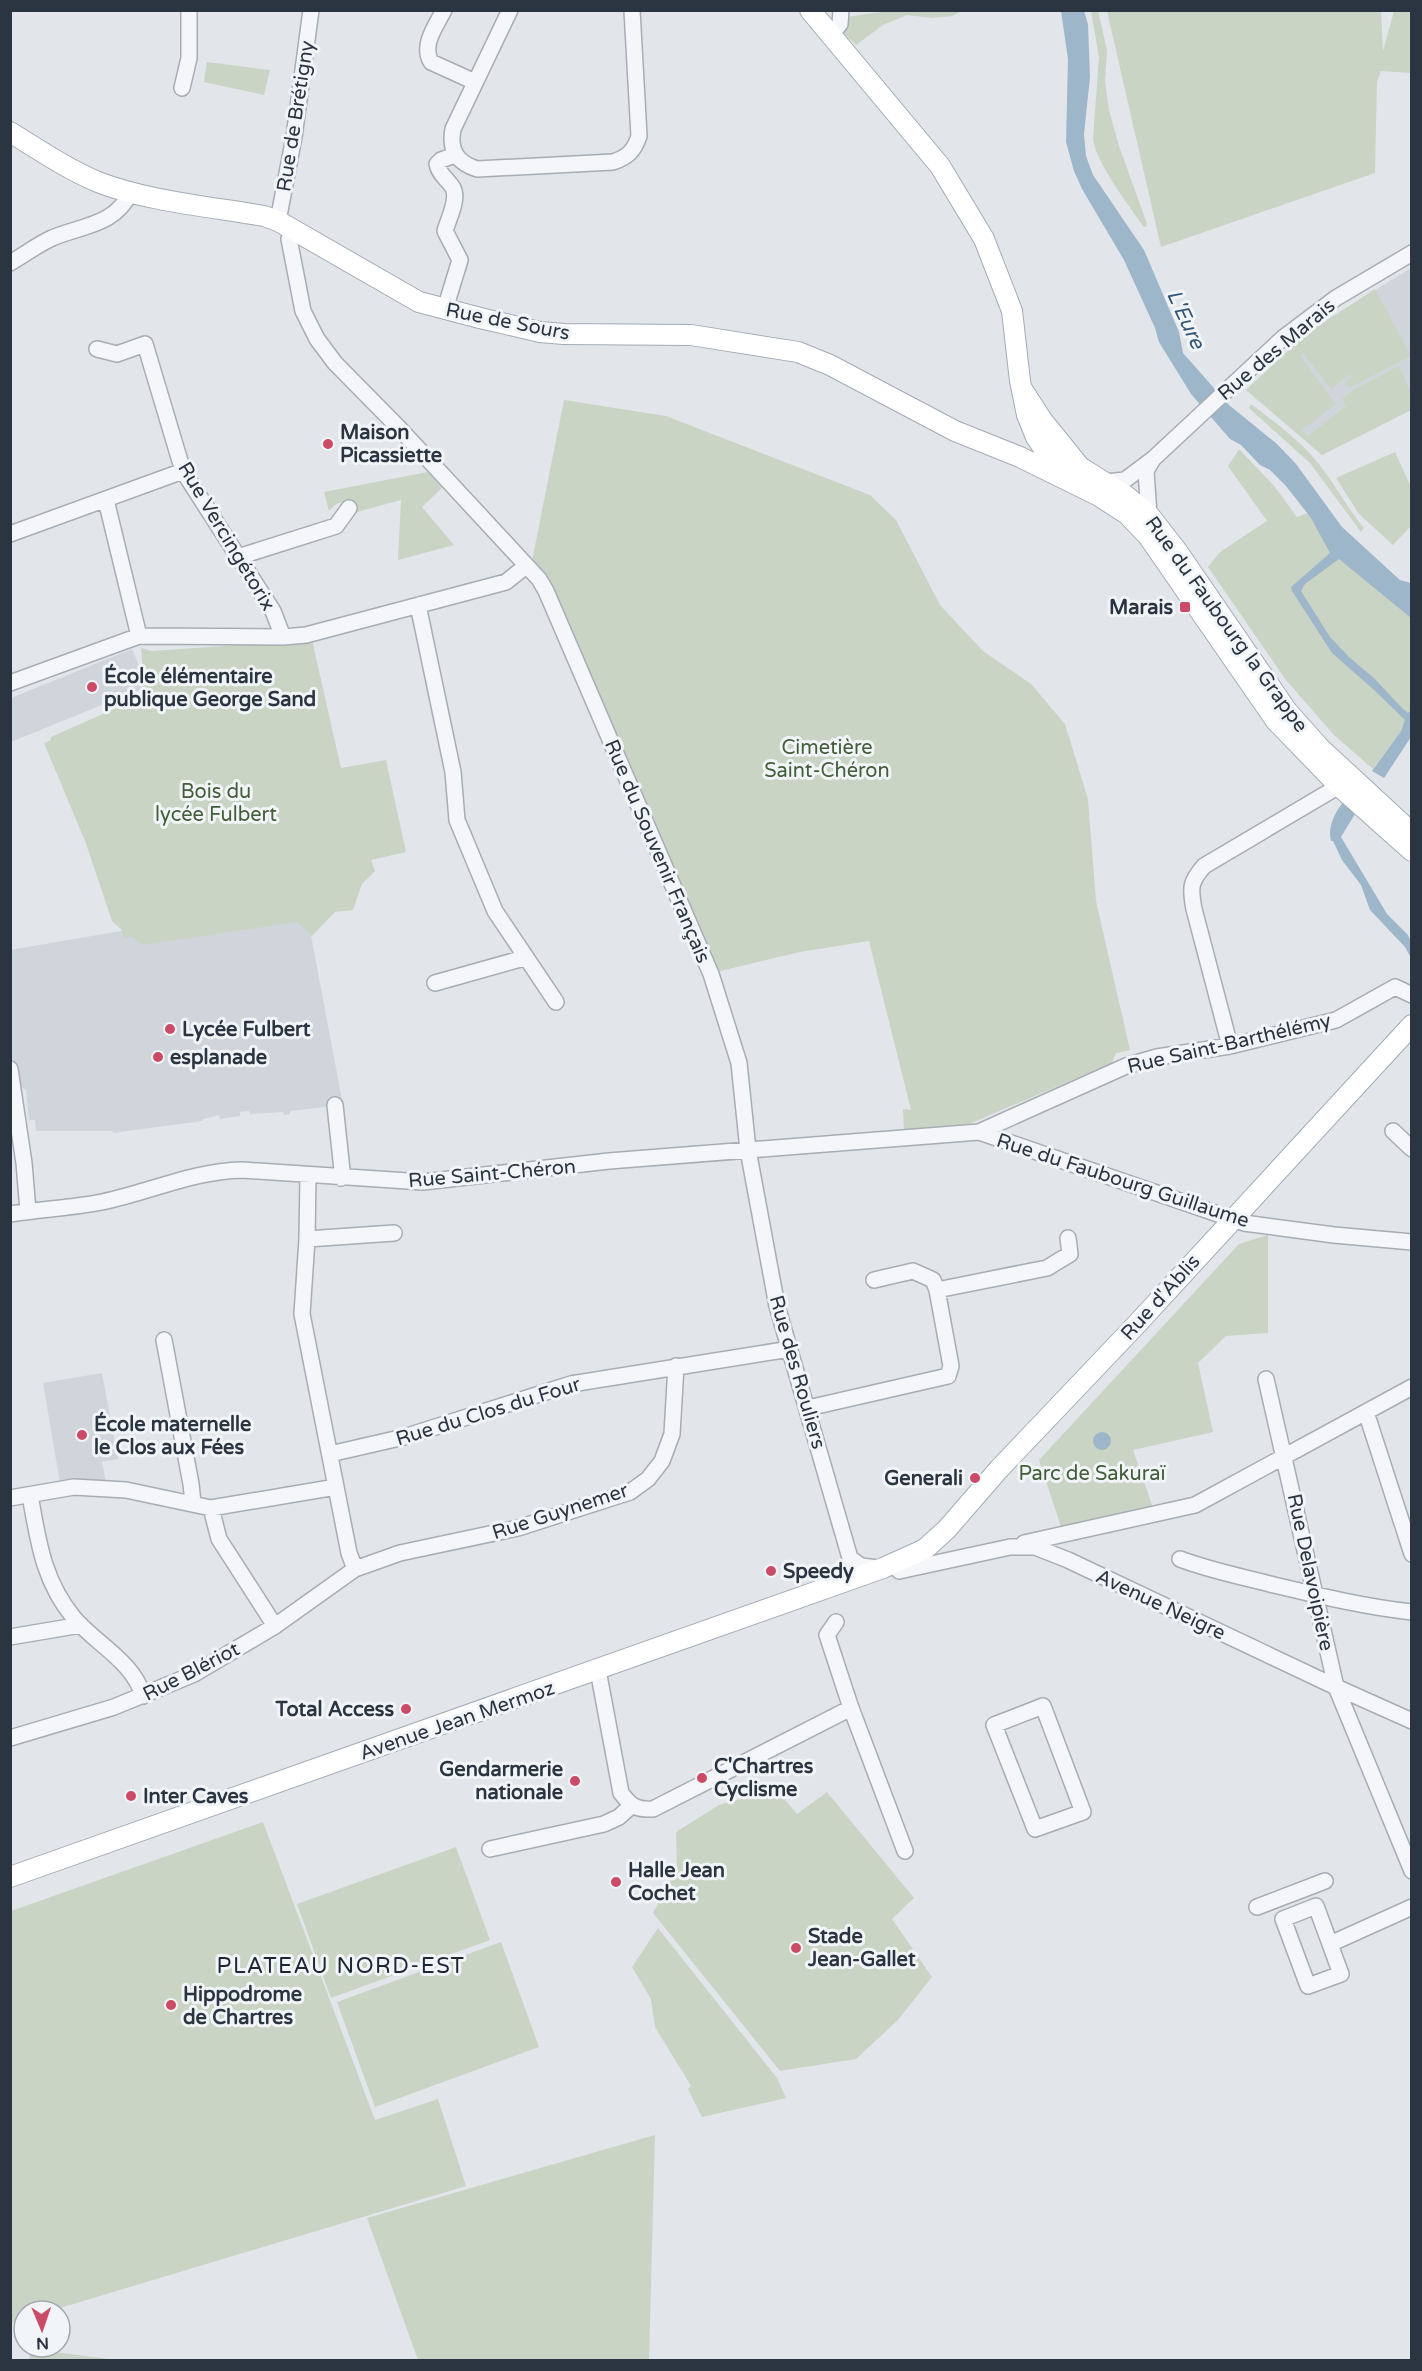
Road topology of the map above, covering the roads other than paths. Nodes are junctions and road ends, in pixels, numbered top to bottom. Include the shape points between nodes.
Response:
1 (189, 10) edge
2 (311, 10) edge
3 (444, 10) edge
4 (510, 10) edge
5 (632, 10) edge
6 (810, 10) edge
7 (841, 10) edge
8 (830, 36) junction
9 (475, 82) junction
10 (182, 88) dead end
11 (10, 132) edge
12 (454, 155) junction
13 (131, 192) junction
14 (286, 225) junction
15 (1412, 254) edge
16 (10, 262) edge
17 (446, 309) junction
18 (97, 348) dead end
19 (1022, 389) junction
20 (1036, 437) junction
21 (1020, 457) junction
22 (1150, 465) junction
23 (1080, 468) junction
24 (1058, 470) junction
25 (183, 471) junction
26 (1116, 493) junction
27 (106, 500) junction
28 (349, 508) dead end
29 (1149, 515) junction
30 (10, 534) edge
31 (238, 556) junction
32 (526, 566) junction
33 (418, 605) junction
34 (139, 636) junction
35 (283, 637) junction
36 (10, 683) edge
37 (1340, 786) junction
38 (1412, 832) edge
39 (1412, 851) edge
40 (524, 958) junction
41 (435, 983) dead end
42 (1412, 994) edge
43 (556, 1002) dead end
44 (1412, 1025) edge
45 (1412, 1042) edge
46 (1230, 1046) junction
47 (10, 1069) edge
48 (335, 1105) dead end
49 (1393, 1131) dead end
50 (979, 1132) junction
51 (1412, 1149) edge
52 (748, 1150) junction
53 (308, 1175) junction
54 (341, 1178) junction
55 (28, 1211) junction
56 (10, 1214) edge
57 (1237, 1221) junction
58 (394, 1233) dead end
59 (1068, 1238) dead end
60 (307, 1239) junction
61 (1412, 1242) edge
62 (874, 1280) dead end
63 (937, 1290) junction
64 (164, 1340) dead end
65 (790, 1349) junction
66 (676, 1366) junction
67 (1266, 1379) dead end
68 (1412, 1387) edge
69 (808, 1408) junction
70 (1366, 1412) junction
71 (330, 1454) junction
72 (1285, 1456) junction
73 (336, 1486) junction
74 (30, 1495) junction
75 (10, 1498) edge
76 (192, 1503) junction
77 (211, 1508) junction
78 (1010, 1547) junction
79 (937, 1554) junction
80 (1412, 1554) edge
81 (1180, 1559) dead end
82 (895, 1566) junction
83 (355, 1569) junction
84 (1316, 1595) junction
85 (1412, 1612) edge
86 (836, 1622) dead end
87 (81, 1624) junction
88 (275, 1626) junction
89 (10, 1637) edge
90 (600, 1676) junction
91 (1336, 1688) junction
92 (143, 1696) junction
93 (851, 1708) junction
94 (1412, 1721) edge
95 (10, 1738) edge
96 (631, 1806) junction
97 (1075, 1816) joint
98 (490, 1849) dead end
99 (905, 1851) dead end
100 (1412, 1871) edge
101 (10, 1877) edge
102 (1325, 1881) dead end
103 (10, 1886) edge
104 (1257, 1907) dead end
105 (1412, 1907) edge
106 (1330, 1944) junction

1 - 10 street via 189,58
2 - 14 street, Rue de Brétigny
3 - 9 street via 428,42 430,62
4 - 9 street
5 - 12 street via 639,136 634,149 624,158 613,162 477,169 464,165
6 - 8 main road, Rue du Faubourg la Grappe
7 - 8 street via 840,24
8 - 19 main road, Rue du Faubourg la Grappe via 940,166 984,239 1012,311
9 - 12 street via 453,129
11 - 13 main road, Rue de Sours via 69,169
12 - 17 street via 437,164 454,189 445,231 460,260
13 - 14 main road, Rue de Sours via 264,216
13 - 16 street via 124,206 111,217 51,239
14 - 17 main road, Rue de Sours via 419,302
14 - 32 street, Rue de Brétigny via 303,312 317,339 335,363
15 - 22 street, Rue des Marais via 1336,298 1283,338
17 - 21 main road, Rue de Sours via 548,333 691,335 798,352 955,431
18 - 25 street, Rue Vercingétorix via 117,354 145,344
19 - 20 main road, Rue du Faubourg la Grappe
19 - 23 main road, Rue du Faubourg la Grappe via 1048,430
20 - 21 main road
20 - 24 main road, Rue du Faubourg la Grappe
21 - 24 main road, Rue de Sours
22 - 26 street, Rue des Marais
22 - 29 street
23 - 24 main road, Rue de Sours
23 - 26 main road, Rue du Faubourg la Grappe
24 - 26 main road, Rue du Faubourg la Grappe
25 - 27 street
25 - 31 street, Rue Vercingétorix
26 - 29 main road, Rue du Faubourg la Grappe
26 - 37 main road, Rue du Faubourg la Grappe via 1276,721
27 - 30 street
27 - 34 street
28 - 31 street via 336,526
29 - 38 main road, Rue du Faubourg la Grappe via 1287,711 1320,748
31 - 35 street, Rue Vercingétorix via 273,611
32 - 33 street via 506,582
32 - 52 street, Rue du Souvenir Français via 546,591 711,974 740,1063
33 - 35 street via 306,635
33 - 40 street via 453,772 457,820 495,911
34 - 35 street
34 - 36 street
37 - 39 main road, Rue du Faubourg la Grappe
37 - 46 street via 1204,866 1193,879 1191,892
40 - 41 street
40 - 43 street
42 - 46 street, Rue Saint-Barthélémy via 1395,987 1336,1020
44 - 57 main road, Rue d'Ablis
45 - 57 main road, Rue d'Ablis
46 - 50 street, Rue Saint-Barthélémy via 1125,1066
47 - 55 street
48 - 54 street
49 - 51 street
50 - 52 street, Rue Saint-Chéron
50 - 57 street, Rue du Faubourg Guillaume
52 - 54 street, Rue Saint-Chéron via 423,1182
52 - 65 street, Rue des Rouliers via 777,1306
53 - 54 street, Rue Saint-Chéron
53 - 55 street, Rue Saint-Chéron via 222,1170 102,1202
53 - 60 street
55 - 56 street, Rue Saint-Chéron
57 - 61 street, Rue du Faubourg Guillaume
57 - 79 main road, Rue d'Ablis
57 - 79 main road, Rue d'Ablis via 999,1469 947,1529
58 - 60 street
59 - 63 street via 1070,1254 1047,1268
60 - 71 street via 302,1314
62 - 63 street via 913,1271 933,1280
63 - 69 street via 951,1366 948,1376
64 - 76 street via 192,1484
65 - 66 street, Rue du Clos du Four
65 - 69 street, Rue des Rouliers
66 - 71 street, Rue du Clos du Four via 571,1384 404,1437
66 - 83 street, Rue Guynemer via 672,1434 662,1461 648,1479 630,1492 518,1528 400,1553
67 - 72 street, Rue Delavoipière
68 - 70 street
69 - 82 street, Rue des Rouliers via 850,1558 861,1566
70 - 72 street
70 - 80 street
71 - 73 street
72 - 78 street via 1195,1505
72 - 84 street, Rue Delavoipière
73 - 77 street
73 - 83 street
74 - 75 street
74 - 76 street via 74,1487 126,1490
74 - 87 street via 41,1557 52,1586
76 - 77 street
77 - 88 street via 219,1539
78 - 79 street, Avenue Neigre
78 - 91 street, Avenue Neigre via 1035,1547 1068,1560
79 - 82 main road, Rue d'Ablis
79 - 82 street, Avenue Neigre
81 - 84 street
82 - 90 main road, Avenue Jean Mermoz
83 - 88 street, Rue Blériot
84 - 85 street
84 - 91 street, Rue Delavoipière
86 - 93 street via 827,1635
87 - 89 street
87 - 92 street via 135,1678
88 - 92 street, Rue Blériot via 194,1674
90 - 96 street via 621,1793
90 - 101 main road, Avenue Jean Mermoz
90 - 103 main road, Avenue Jean Mermoz
91 - 94 street, Avenue Neigre
91 - 100 street, Rue Delavoipière
92 - 95 street, Rue Blériot
93 - 96 street via 653,1809
93 - 99 street
96 - 98 street via 604,1824
97 - 97 street via 1083,1812 1043,1706 994,1725 1035,1829
102 - 104 street
105 - 106 street
106 - 106 street via 1341,1974 1308,1986 1283,1919 1316,1906

